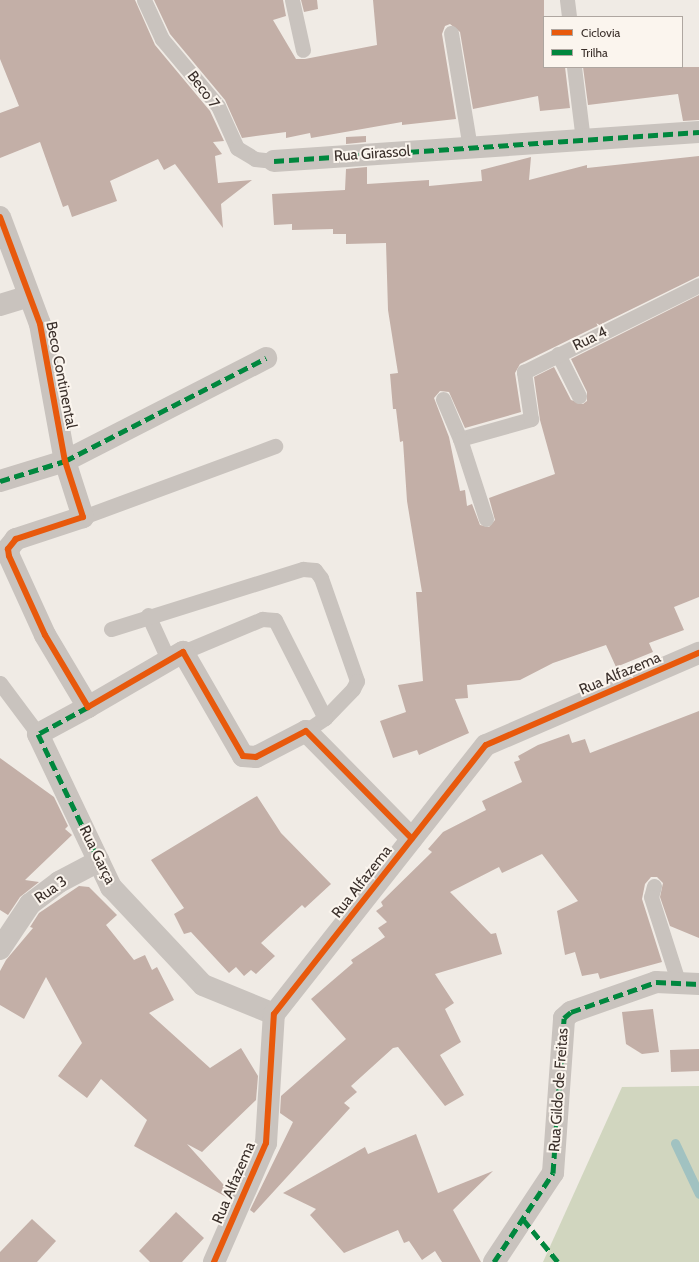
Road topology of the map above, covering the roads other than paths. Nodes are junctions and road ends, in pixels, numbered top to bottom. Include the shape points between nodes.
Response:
1 (144, 0) edge
2 (292, 0) edge
3 (567, 0) edge
4 (569, 16) edge
5 (451, 33) dead end
6 (303, 50) dead end
7 (574, 68) edge
8 (699, 132) edge
9 (583, 140) junction
10 (470, 148) junction
11 (274, 161) joint
12 (0, 217) edge
13 (699, 284) edge
14 (29, 296) junction
15 (0, 305) edge
16 (558, 354) junction
17 (266, 358) dead end
18 (579, 396) dead end
19 (443, 399) dead end
20 (460, 438) junction
21 (275, 446) dead end
22 (65, 460) junction
23 (0, 480) edge
24 (82, 517) junction
25 (486, 518) dead end
26 (148, 615) junction
27 (111, 629) dead end
28 (699, 653) edge
29 (176, 656) junction
30 (0, 683) edge
31 (88, 707) junction
32 (325, 718) junction
33 (306, 731) junction
34 (38, 734) junction
35 (412, 839) junction
36 (99, 861) junction
37 (654, 886) dead end
38 (0, 949) edge
39 (678, 981) junction
40 (699, 984) edge
41 (274, 1014) junction
42 (214, 1262) edge
43 (494, 1262) edge

1 - 11 lane, Beco 7 via 162,39 218,106 237,148 255,159
2 - 6 lane
3 - 4 lane
5 - 10 lane
7 - 9 lane
8 - 9 street, Rua Girassol
9 - 10 street, Rua Girassol
10 - 11 street, Rua Girassol
12 - 14 street, Beco Continental
13 - 16 lane, Rua 4
14 - 15 street
14 - 22 street, Beco Continental via 40,324
16 - 18 lane
16 - 20 lane, Rua 4 via 524,372 531,419
17 - 22 street
19 - 20 lane
20 - 25 lane
21 - 24 lane
22 - 23 street
22 - 24 street, Beco Continental
24 - 31 street via 16,539 8,550 45,635
26 - 27 lane
26 - 29 lane
26 - 32 lane via 303,569 315,570 321,578 357,680 353,689
28 - 35 street, Rua Alfazema via 486,745
29 - 31 street
29 - 32 lane via 262,619 275,620
29 - 33 street via 243,756 256,756
30 - 34 lane, Rua Garça
31 - 34 street
32 - 33 lane
33 - 35 street
34 - 36 street, Rua Garça
35 - 41 street, Rua Alfazema
36 - 38 street, Rua 3 via 59,882 30,904
36 - 41 street, Rua Garça via 111,887 203,985
37 - 39 lane via 651,897
39 - 40 street, Rua Gildo de Freitas
39 - 43 street, Rua Gildo de Freitas via 656,982 571,1012 564,1018 553,1173
41 - 42 street, Rua Alfazema via 266,1143

